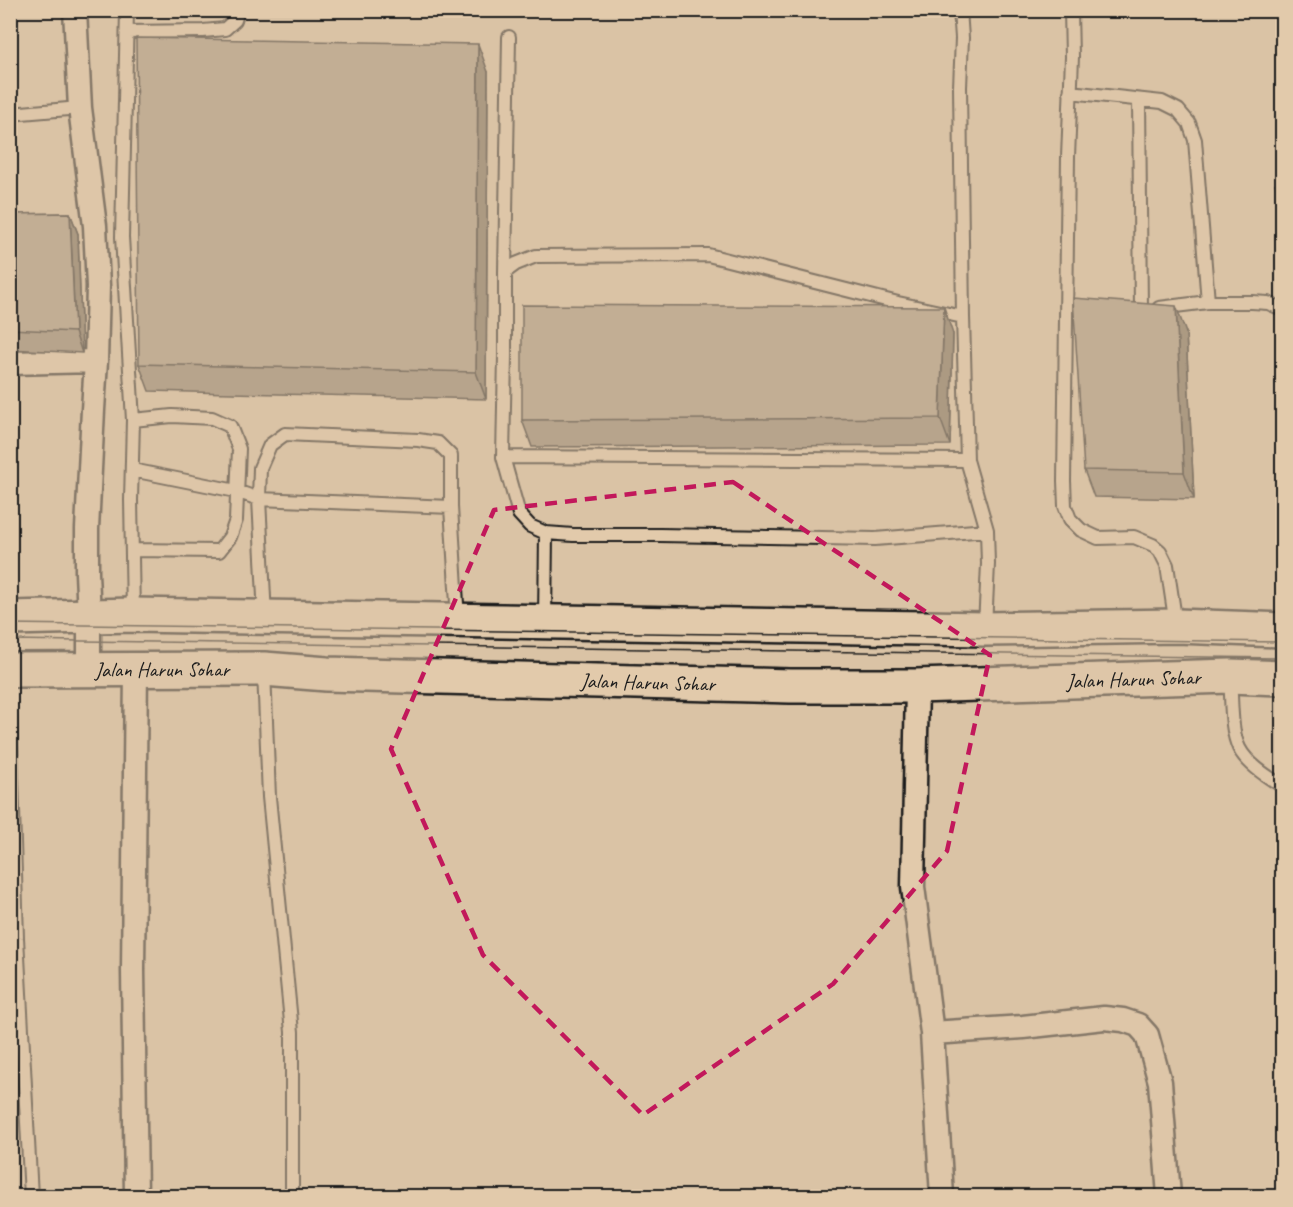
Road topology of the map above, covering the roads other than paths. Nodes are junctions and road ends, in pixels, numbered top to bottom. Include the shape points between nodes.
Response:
1 (75, 10) edge
2 (127, 10) edge
3 (238, 10) edge
4 (960, 10) edge
5 (1071, 15) edge
6 (127, 32) junction
7 (509, 37) dead end
8 (1071, 92) junction
9 (1139, 100) junction
10 (80, 108) junction
11 (10, 114) edge
12 (505, 272) junction
13 (1208, 302) junction
14 (1282, 309) edge
15 (963, 317) junction
16 (96, 361) junction
17 (10, 363) edge
18 (133, 420) junction
19 (503, 457) junction
20 (967, 460) junction
21 (132, 471) junction
22 (236, 491) junction
23 (259, 499) junction
24 (452, 507) junction
25 (987, 530) junction
26 (546, 533) junction
27 (132, 550) junction
28 (133, 615) junction
29 (89, 616) junction
30 (10, 618) edge
31 (265, 618) junction
32 (458, 620) junction
33 (545, 622) junction
34 (1177, 626) junction
35 (985, 629) junction
36 (1282, 630) edge
37 (88, 669) junction
38 (136, 669) junction
39 (264, 669) junction
40 (10, 670) edge
41 (1230, 676) junction
42 (1282, 678) edge
43 (917, 686) junction
44 (10, 713) edge
45 (1282, 786) edge
46 (932, 1033) junction
47 (31, 1197) edge
48 (136, 1197) edge
49 (292, 1197) edge
50 (942, 1197) edge
51 (1169, 1197) edge

1 - 10 street
2 - 6 lane
3 - 6 lane via 235,20 225,29
4 - 15 lane
5 - 8 lane
6 - 18 lane via 122,237
7 - 12 lane
8 - 9 lane
8 - 34 lane via 1071,307 1065,506 1070,519 1081,530 1098,538 1134,537 1160,551 1167,565
9 - 13 lane via 1162,102 1178,110 1190,123 1195,140
9 - 13 lane via 1135,309
10 - 11 lane
10 - 16 street via 84,226 98,286
12 - 15 lane via 536,256 708,255
12 - 19 lane
13 - 14 lane via 1268,303
15 - 20 lane
16 - 17 street
16 - 29 street via 87,529
18 - 21 lane
18 - 22 lane via 172,416 212,418 230,426 238,449
19 - 20 lane
19 - 26 lane via 519,514 530,526
20 - 25 lane
21 - 22 lane
21 - 27 lane
22 - 23 lane
22 - 27 lane via 236,520 219,551
23 - 24 lane
23 - 24 lane via 260,468 270,445 285,434 438,443 451,456
23 - 31 lane
24 - 32 lane
25 - 26 lane via 875,539
25 - 35 lane
26 - 33 lane
27 - 28 lane
28 - 29 highway
28 - 31 highway
29 - 30 highway
29 - 37 street
31 - 32 highway
32 - 33 highway
33 - 35 highway
34 - 35 highway
34 - 36 highway
37 - 38 highway, Jalan Harun Sohar
37 - 40 highway, Jalan Harun Sohar
38 - 39 highway, Jalan Harun Sohar
38 - 48 street
39 - 43 highway, Jalan Harun Sohar via 327,674
39 - 49 lane via 269,797 292,1032
41 - 42 highway, Jalan Harun Sohar
41 - 43 highway, Jalan Harun Sohar
41 - 45 lane via 1234,736 1240,751
43 - 46 street via 913,887
44 - 47 lane
46 - 50 street
46 - 51 street via 1104,1018 1138,1025 1147,1035 1160,1082

